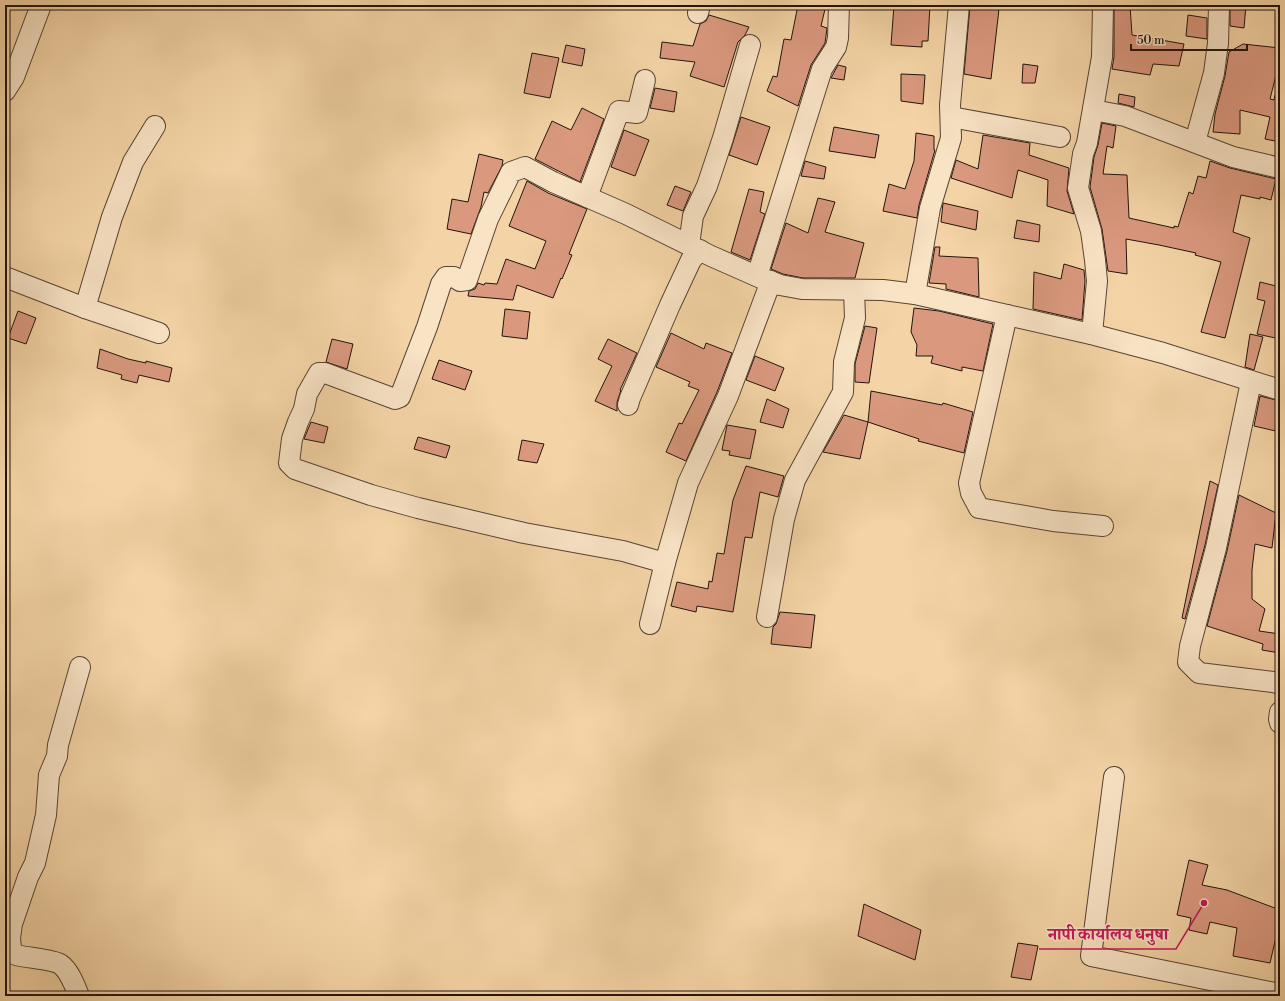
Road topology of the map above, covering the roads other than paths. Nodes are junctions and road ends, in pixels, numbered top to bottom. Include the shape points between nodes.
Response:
1 (41, 5) edge
2 (839, 5) edge
3 (959, 5) edge
4 (1103, 5) edge
5 (1219, 5) edge
6 (750, 45) dead end
7 (645, 80) dead end
8 (5, 90) edge
9 (1093, 110) junction
10 (951, 117) junction
11 (154, 126) dead end
12 (1060, 137) dead end
13 (1195, 142) junction
14 (1280, 168) edge
15 (587, 197) junction
16 (694, 247) junction
17 (5, 277) edge
18 (764, 279) junction
19 (854, 290) junction
20 (915, 294) junction
21 (85, 308) junction
22 (1007, 315) junction
23 (159, 333) dead end
24 (1092, 334) junction
25 (1251, 382) junction
26 (1279, 386) edge
27 (628, 405) dead end
28 (1103, 526) dead end
29 (665, 563) junction
30 (767, 617) dead end
31 (650, 624) dead end
32 (80, 667) dead end
33 (1280, 684) edge
34 (1280, 712) edge
35 (1280, 723) edge
36 (1114, 777) dead end
37 (1280, 994) edge
38 (79, 996) edge

1 - 8 street via 14,77
2 - 18 street via 836,47 822,69
3 - 10 street
4 - 9 street via 1102,57
5 - 13 street via 1214,73
6 - 16 street via 723,138 694,216
7 - 15 street via 636,113 619,111
9 - 13 street via 1125,116
9 - 24 street via 1078,188 1091,231 1095,260 1097,281
10 - 12 street
10 - 20 street via 951,138 930,208
11 - 21 street via 133,162 114,210
13 - 14 street via 1233,157
15 - 16 street
15 - 29 street via 525,167 511,172 488,219 468,280 460,282 454,277 446,277 441,284 400,396 395,399 325,373 318,373 306,394 304,409 292,439 289,462 294,469 375,497 524,533 623,551
16 - 18 street
16 - 27 street via 691,260
17 - 21 street
18 - 19 street via 802,289
18 - 29 street via 728,396 688,482
19 - 20 street
19 - 30 street via 855,318 844,362 843,392 795,480 784,519
20 - 22 street
21 - 23 street
22 - 24 street
22 - 28 street via 969,482 971,493 979,508 1053,521
24 - 25 street via 1162,353
25 - 26 street
25 - 33 street via 1216,548 1188,662 1199,673
29 - 31 street
32 - 38 street via 57,756 49,775 46,815 35,863 17,909 10,938 11,949 16,955 60,964 73,980
34 - 35 street
36 - 37 street via 1091,956

